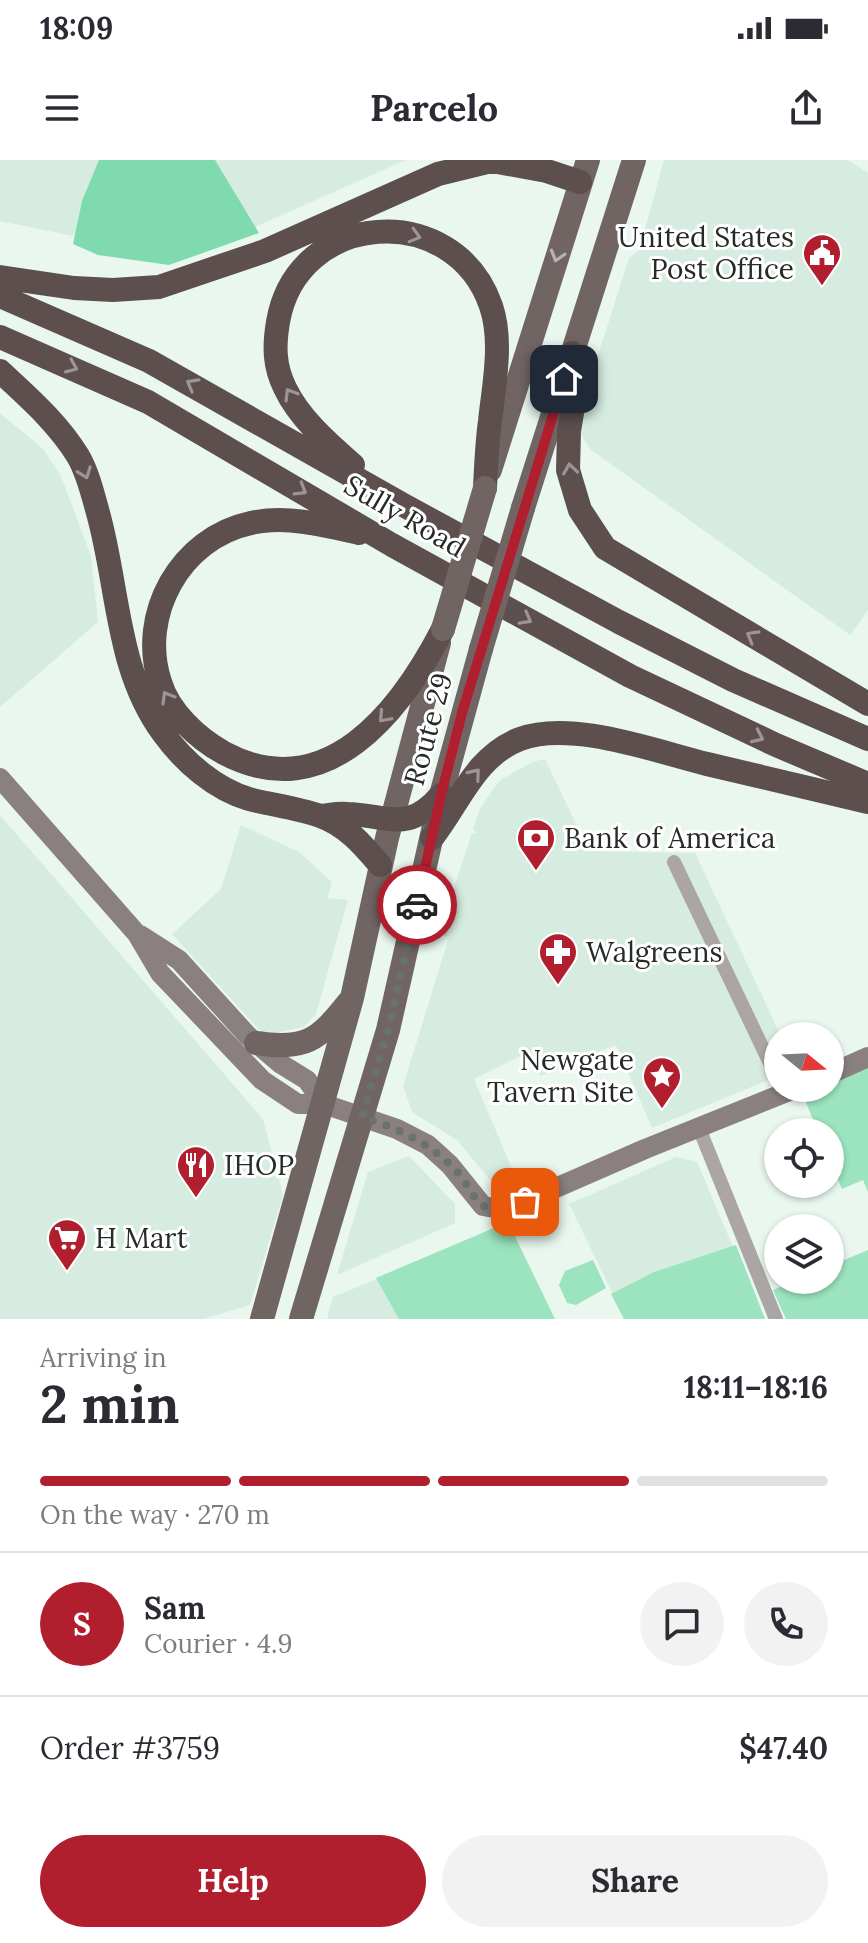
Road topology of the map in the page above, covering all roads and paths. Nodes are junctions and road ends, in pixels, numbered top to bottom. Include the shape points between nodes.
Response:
1 (634, 160) edge
2 (494, 161) edge
3 (584, 171) edge
4 (620, 201) junction
5 (0, 277) edge
6 (0, 296) edge
7 (0, 337) edge
8 (572, 353) junction
9 (0, 371) edge
10 (485, 488) junction
11 (405, 506) junction
12 (392, 545) junction
13 (443, 629) junction
14 (868, 704) edge
15 (868, 739) edge
16 (0, 778) edge
17 (868, 784) edge
18 (441, 795) junction
19 (868, 802) edge
20 (321, 816) junction
21 (391, 821) junction
22 (432, 838) junction
23 (674, 862) dead end
24 (380, 865) junction
25 (137, 934) junction
26 (352, 998) junction
27 (256, 1043) junction
28 (764, 1044) edge
29 (868, 1057) edge
30 (844, 1068) edge
31 (764, 1097) edge
32 (324, 1104) junction
33 (362, 1117) junction
34 (699, 1128) junction
35 (262, 1319) edge
36 (301, 1319) edge
37 (776, 1319) edge

1 - 4 main road, Route 29
2 - 3 highway via 547,171
2 - 5 highway via 438,174 265,251 159,287 74,288
3 - 4 main road
3 -> 10 main road, Route 29
4 - 8 main road, Route 29
11 -> 6 highway, Sully Road via 149,361
7 -> 12 highway, Sully Road via 148,402
14 -> 8 highway via 605,548 580,510 568,470 575,395
8 - 18 main road, Route 29, bridge
9 -> 20 highway via 63,433 80,459 107,544 128,665 163,734 197,770 234,794
11 -> 10 highway via 305,418 285,388 274,354 291,283 328,246 352,235 395,231 419,236 445,247 482,284 496,343
10 - 13 main road, Route 29, bridge
11 - 15 highway, Sully Road via 733,680
13 -> 12 highway via 381,721 344,752 308,765 271,767 231,757 196,734 170,703 154,652 160,603 181,567 210,542 251,523 277,521 327,526
12 -> 17 highway, Sully Road via 630,676
13 - 21 main road, Route 29
16 - 25 street
18 - 21 highway via 425,811
18 - 22 main road, Route 29
22 -> 19 highway via 486,762 520,739 557,733
20 - 21 highway
20 - 24 highway via 357,838
21 - 24 main road, Route 29
22 - 33 main road, Route 29 via 388,1030
23 - 28 street
24 - 26 main road, Route 29
25 - 27 street via 179,960
25 - 32 street via 160,973 262,1080 298,1104
26 - 27 main road via 319,1036 303,1044
26 - 32 main road, Route 29
27 - 32 street via 307,1080
29 - 30 street
31 - 34 street
32 - 33 street
32 - 35 main road, Route 29
33 - 34 street via 428,1145 462,1177 477,1201 498,1210
33 - 36 main road, Route 29
34 - 37 street

